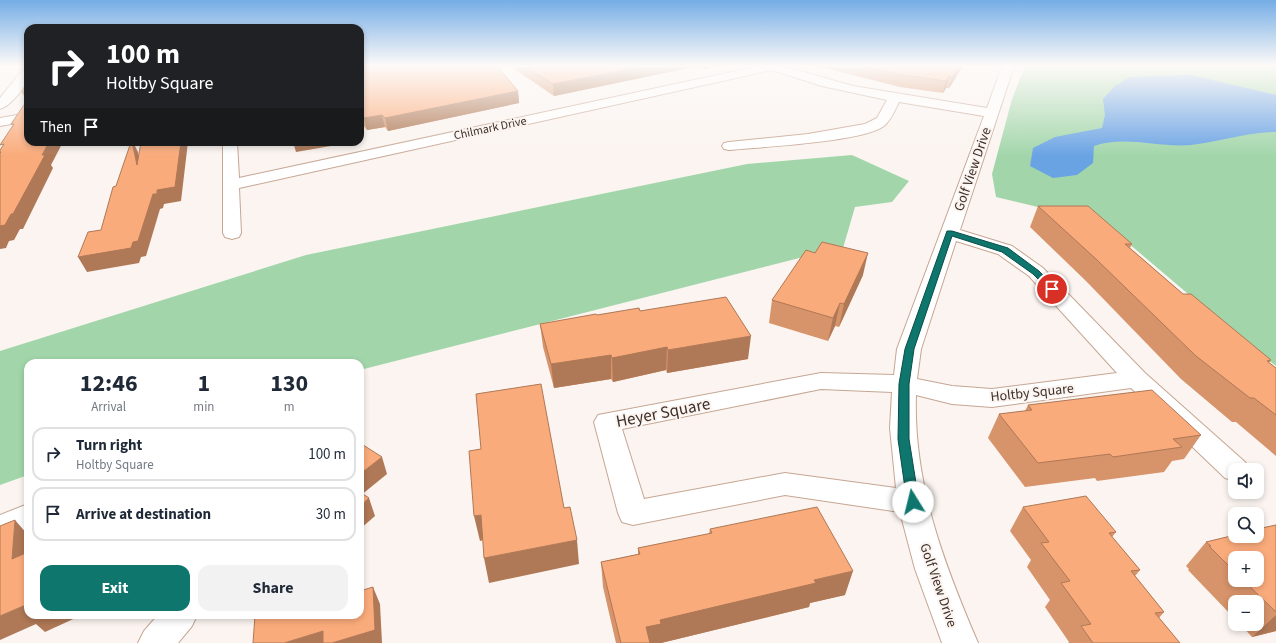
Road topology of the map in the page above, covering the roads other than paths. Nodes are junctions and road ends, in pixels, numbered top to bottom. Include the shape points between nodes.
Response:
1 (9, 96) edge
2 (636, 96) edge
3 (890, 96) edge
4 (997, 96) edge
5 (895, 97) junction
6 (0, 105) edge
7 (991, 113) junction
8 (24, 119) edge
9 (0, 122) edge
10 (230, 146) edge
11 (729, 146) dead end
12 (230, 185) junction
13 (232, 232) dead end
14 (949, 233) junction
15 (1136, 379) junction
16 (904, 384) junction
17 (1228, 464) edge
18 (913, 502) junction
19 (24, 519) edge
20 (0, 528) edge
21 (177, 619) edge
22 (156, 643) edge
23 (960, 643) edge

1 - 6 street
2 - 12 street, Chilmark Drive
3 - 5 street
4 - 7 street, Golf View Drive
5 - 7 street
5 - 11 street via 880,123 874,127
7 - 14 street, Golf View Drive
8 - 9 street
10 - 12 street
12 - 13 street
14 - 15 street via 1005,250 1036,272
14 - 16 street, Golf View Drive via 909,349
15 - 16 street, Holtby Square via 992,398 952,395
15 - 17 street
16 - 18 street, Golf View Drive via 904,439
16 - 18 street, Heyer Square via 821,382 607,422 633,514 785,484
18 - 23 street, Golf View Drive via 943,602
19 - 20 street
21 - 22 street

